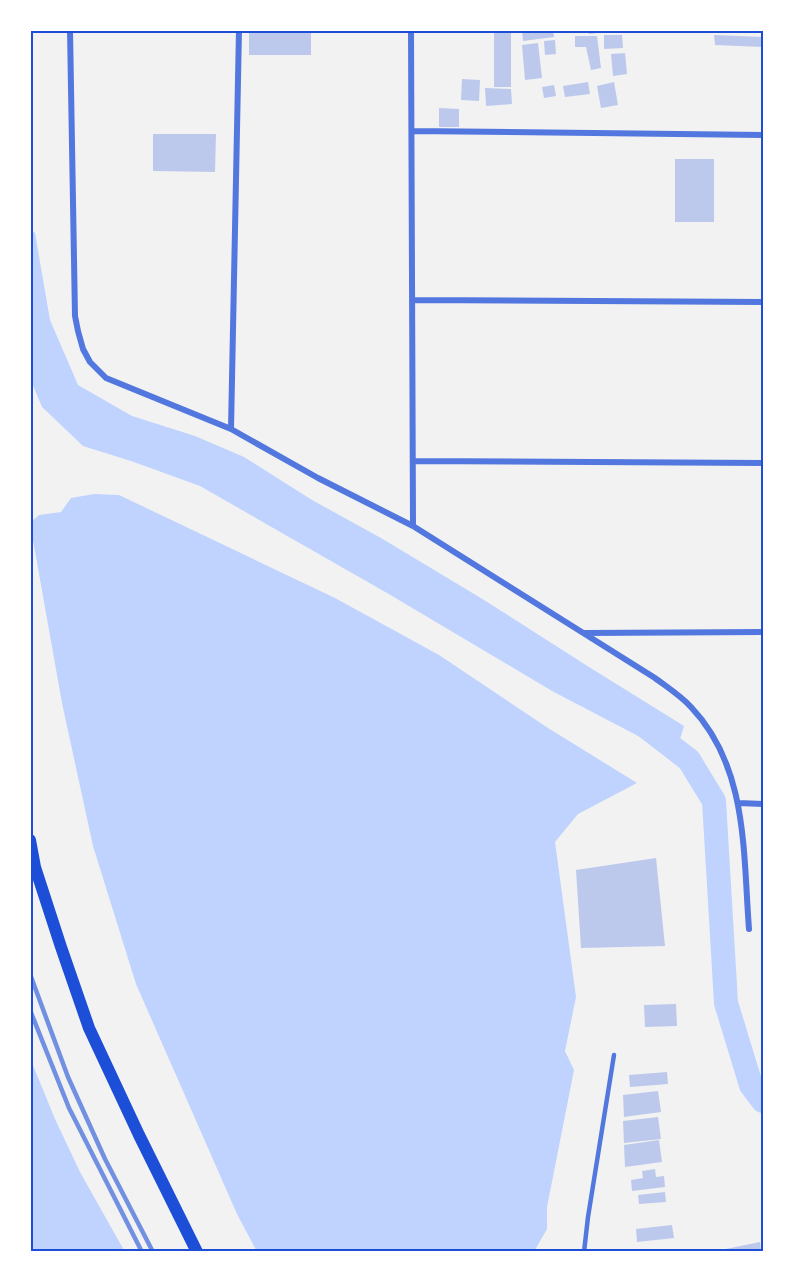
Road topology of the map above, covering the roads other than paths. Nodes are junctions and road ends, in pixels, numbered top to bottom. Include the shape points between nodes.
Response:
1 (70, 30) edge
2 (239, 30) edge
3 (411, 30) edge
4 (412, 130) junction
5 (763, 135) edge
6 (412, 300) junction
7 (763, 302) edge
8 (231, 429) junction
9 (413, 461) junction
10 (763, 463) edge
11 (413, 526) junction
12 (763, 632) edge
13 (584, 633) junction
14 (739, 803) junction
15 (763, 804) edge
16 (30, 840) edge
17 (749, 929) dead end
18 (614, 1055) dead end
19 (197, 1252) edge
20 (584, 1252) edge

1 - 8 street via 75,300 83,349 106,378
2 - 8 street
3 - 4 street
4 - 5 street
4 - 6 street
6 - 7 street
6 - 9 street
8 - 11 street
9 - 10 street
9 - 11 street
11 - 13 street
12 - 13 street
13 - 14 street via 690,705 722,752
14 - 15 street
14 - 17 street
16 - 19 main road via 35,867 89,1028
18 - 20 lane

